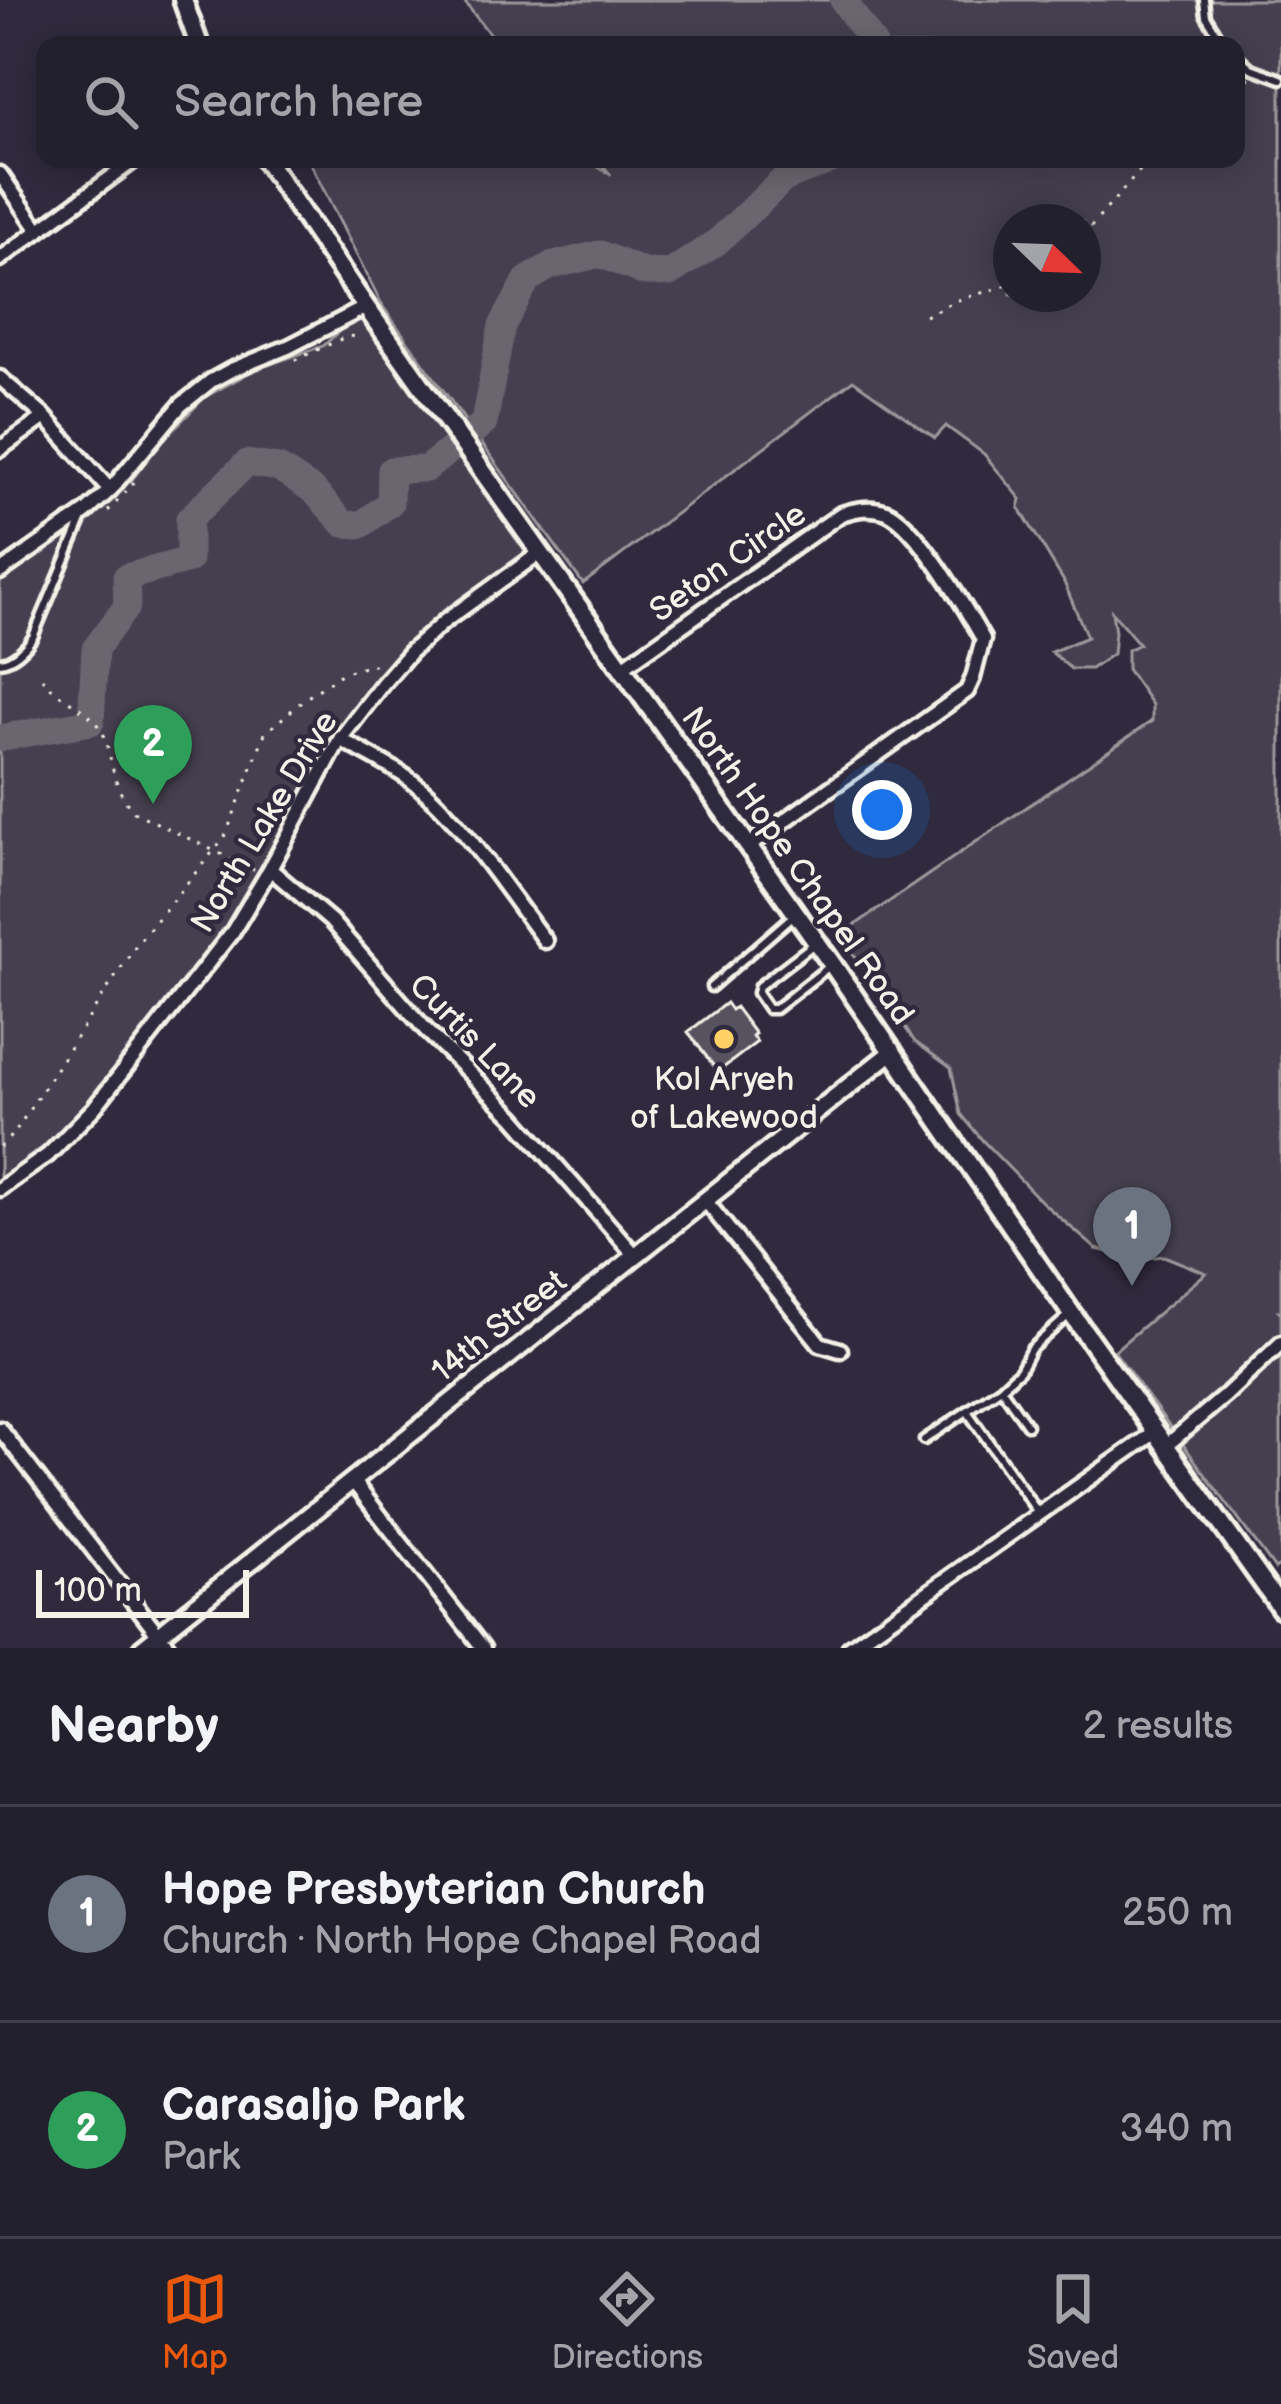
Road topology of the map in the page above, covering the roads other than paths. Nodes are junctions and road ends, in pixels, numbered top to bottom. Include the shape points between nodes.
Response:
1 (183, 0) edge
2 (1204, 0) edge
3 (196, 36) edge
4 (1219, 36) edge
5 (1245, 63) edge
6 (1281, 79) edge
7 (123, 168) edge
8 (278, 168) edge
9 (0, 174) edge
10 (38, 229) junction
11 (0, 259) edge
12 (366, 307) junction
13 (0, 378) edge
14 (45, 417) junction
15 (0, 449) edge
16 (110, 490) junction
17 (91, 516) junction
18 (541, 552) junction
19 (0, 572) edge
20 (0, 662) edge
21 (623, 667) junction
22 (340, 739) junction
23 (749, 846) junction
24 (268, 873) junction
25 (796, 913) junction
26 (545, 941) dead end
27 (816, 942) junction
28 (832, 964) junction
29 (711, 987) dead end
30 (893, 1052) junction
31 (0, 1189) edge
32 (705, 1200) junction
33 (635, 1255) junction
34 (1071, 1313) junction
35 (1281, 1342) edge
36 (840, 1350) dead end
37 (1001, 1388) junction
38 (967, 1411) junction
39 (1027, 1425) dead end
40 (0, 1429) edge
41 (1162, 1438) junction
42 (924, 1440) dead end
43 (352, 1480) junction
44 (1039, 1514) junction
45 (1275, 1586) edge
46 (1281, 1608) edge
47 (164, 1642) edge
48 (142, 1648) edge
49 (483, 1648) edge
50 (849, 1648) edge

1 - 3 main road
2 - 4 lane
5 - 6 lane
7 - 10 street
8 - 12 main road, North Hope Chapel Road
9 - 10 street
10 - 11 street
12 - 16 street via 211,381
12 - 18 main road, North Hope Chapel Road
13 - 14 street
14 - 15 street
14 - 16 street
16 - 17 street
17 - 19 street
17 - 20 lane via 33,637
18 - 21 main road, North Hope Chapel Road
18 - 22 street, North Lake Drive via 406,657
21 - 23 main road, North Hope Chapel Road
21 - 23 street, Seton Circle via 859,508 906,525 964,605 982,639 967,692
22 - 24 street, North Lake Drive
22 - 26 street via 430,797
23 - 25 main road, North Hope Chapel Road
24 - 31 street, North Lake Drive via 232,932 94,1108
24 - 33 street, Curtis Lane via 331,921
25 - 27 main road, North Hope Chapel Road
25 - 29 lane
27 - 28 main road, North Hope Chapel Road
27 - 28 lane via 759,986 768,1009
28 - 30 main road, North Hope Chapel Road
30 - 32 street, 14th Street
30 - 34 main road, North Hope Chapel Road
32 - 33 street, 14th Street
32 - 36 street via 820,1344
33 - 43 street, 14th Street
34 - 37 lane
34 - 41 main road, North Hope Chapel Road
35 - 41 street via 1225,1396
37 - 38 lane
37 - 39 lane
38 - 42 lane
38 - 44 lane
40 - 47 street
41 - 44 street
41 - 45 main road, North Hope Chapel Road
43 - 47 street, 14th Street
43 - 49 street
44 - 50 street
45 - 46 main road, North Hope Chapel Road
47 - 48 street, 14th Street

